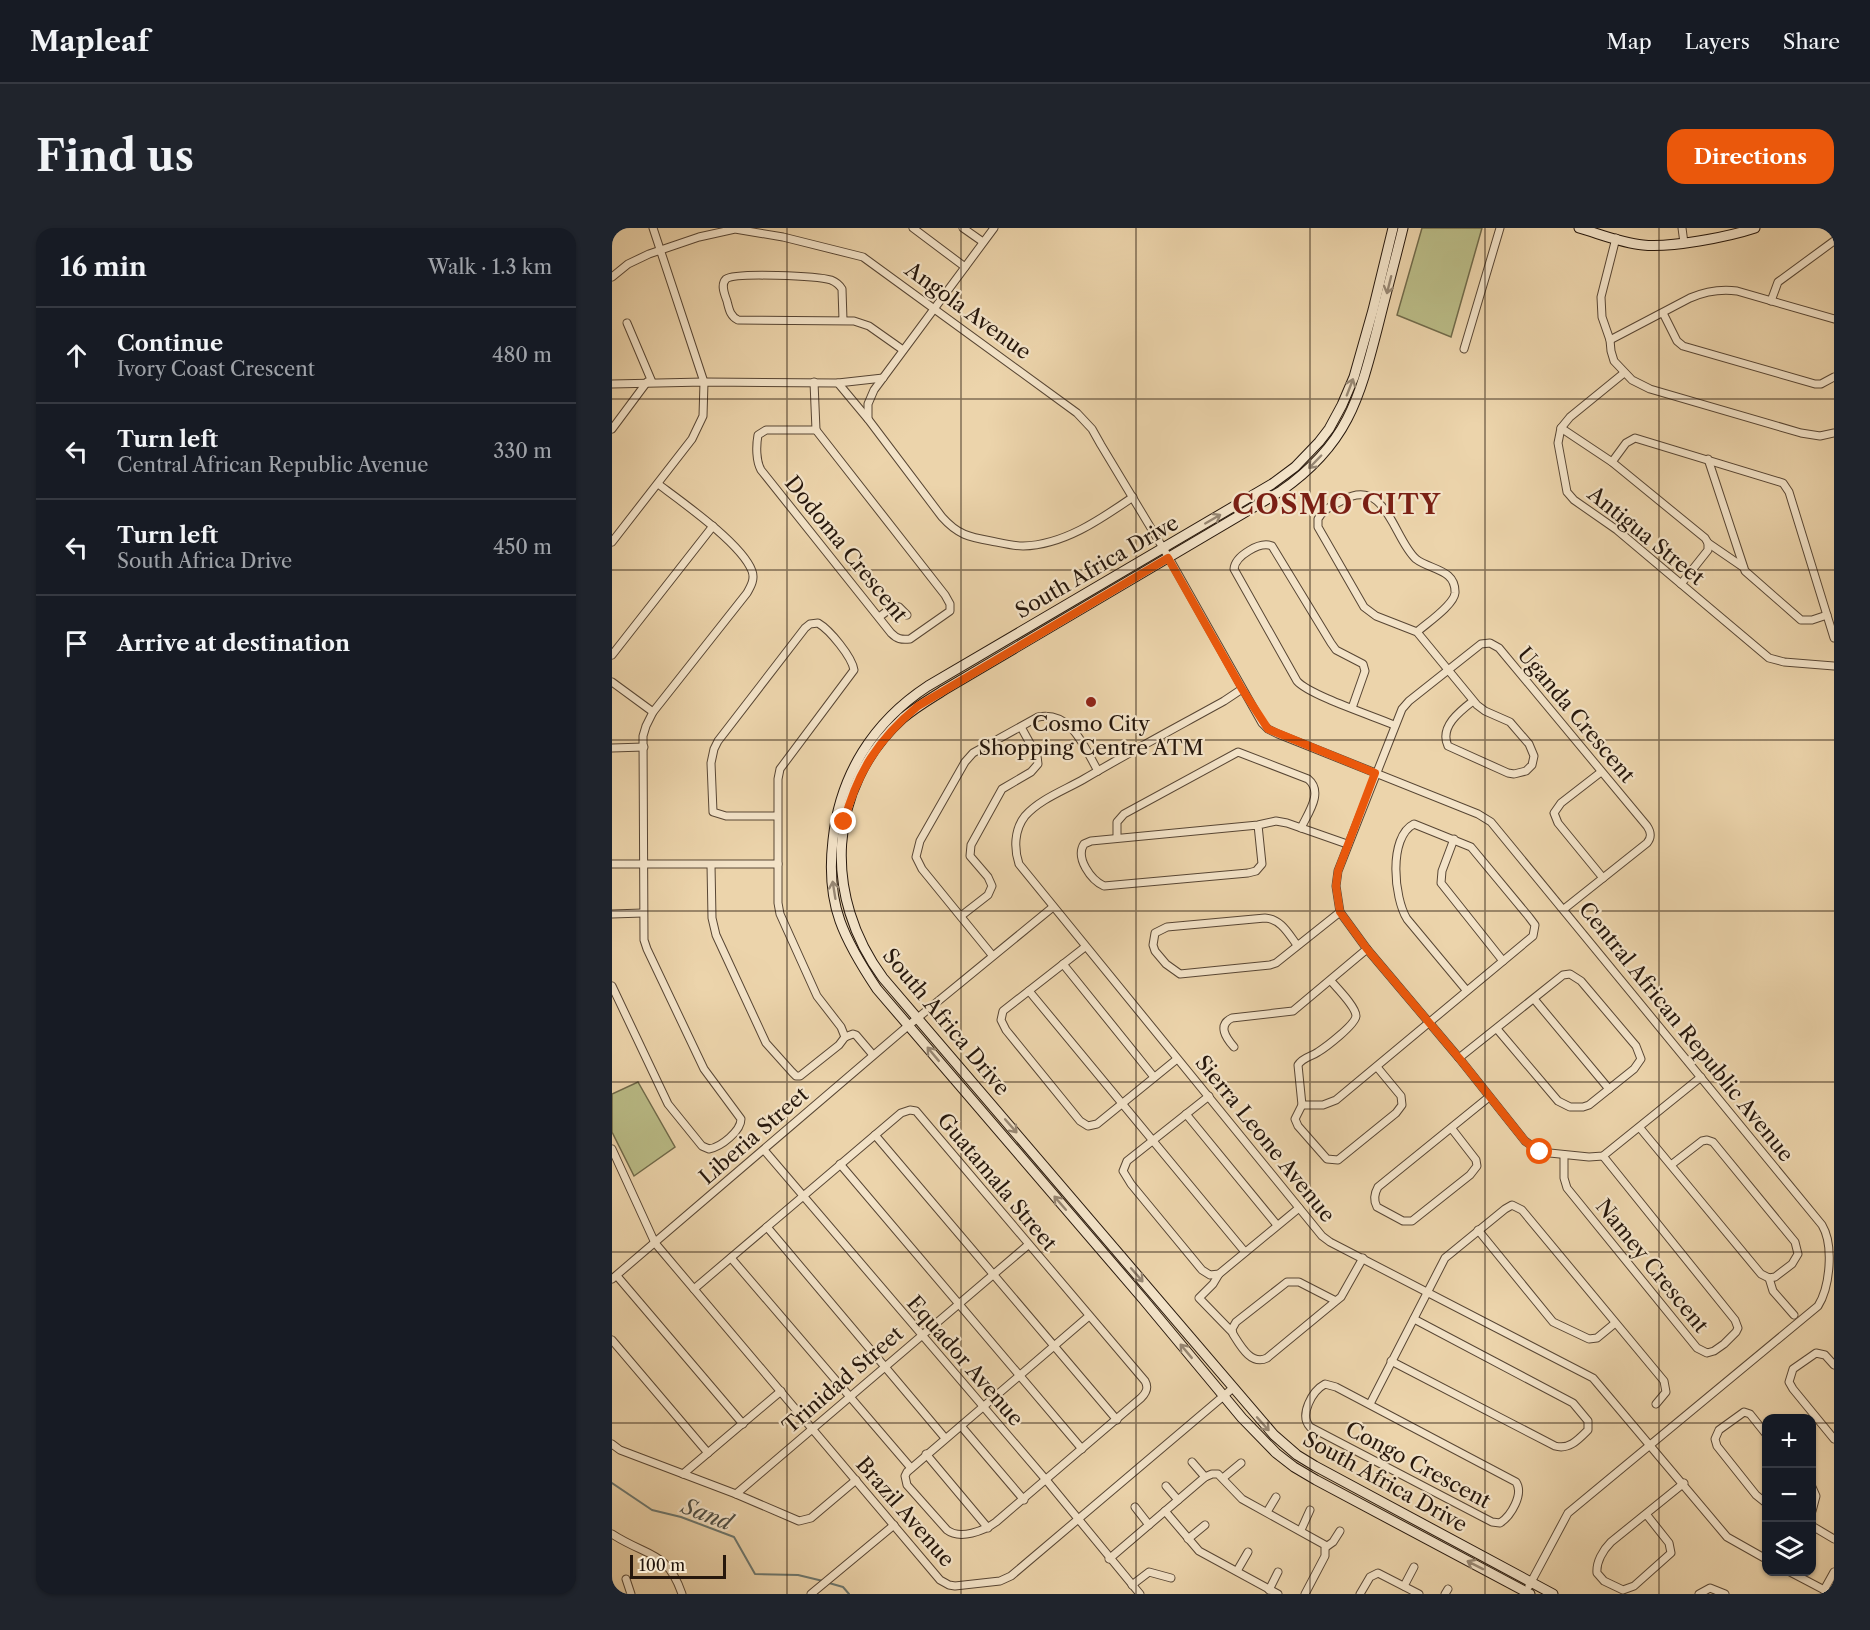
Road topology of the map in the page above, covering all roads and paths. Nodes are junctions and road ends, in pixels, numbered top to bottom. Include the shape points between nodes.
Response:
1 (652, 228) edge
2 (783, 228) edge
3 (913, 228) edge
4 (963, 228) edge
5 (994, 228) edge
6 (1393, 228) edge
7 (1403, 228) edge
8 (1500, 228) edge
9 (1579, 228) edge
10 (1682, 228) edge
11 (1755, 228) edge
12 (783, 237) junction
13 (1616, 238) junction
14 (1834, 241) edge
15 (983, 242) junction
16 (1684, 243) junction
17 (660, 250) junction
18 (965, 267) junction
19 (612, 277) edge
20 (1772, 302) junction
21 (935, 308) junction
22 (1663, 313) junction
23 (1834, 319) edge
24 (843, 320) junction
25 (627, 323) dead end
26 (1611, 340) junction
27 (903, 350) junction
28 (1464, 350) dead end
29 (1624, 373) junction
30 (1834, 377) edge
31 (883, 378) junction
32 (650, 382) junction
33 (704, 382) junction
34 (814, 382) junction
35 (838, 383) junction
36 (612, 384) edge
37 (868, 419) junction
38 (1561, 428) junction
39 (612, 429) edge
40 (816, 430) junction
41 (1834, 433) edge
42 (1708, 459) junction
43 (1612, 462) junction
44 (658, 484) junction
45 (1133, 497) junction
46 (713, 526) junction
47 (612, 542) edge
48 (1708, 543) junction
49 (1163, 549) junction
50 (1168, 558) junction
51 (1743, 567) junction
52 (1682, 584) junction
53 (907, 615) dead end
54 (1827, 615) junction
55 (879, 617) junction
56 (1417, 632) junction
57 (1834, 638) edge
58 (612, 655) edge
59 (1834, 666) edge
60 (1448, 669) junction
61 (612, 682) edge
62 (1242, 689) junction
63 (1473, 701) junction
64 (1352, 708) junction
65 (653, 712) junction
66 (1394, 725) junction
67 (1021, 727) junction
68 (644, 747) junction
69 (612, 748) edge
70 (1098, 771) junction
71 (1601, 772) junction
72 (1375, 773) junction
73 (777, 816) junction
74 (1258, 825) junction
75 (1301, 828) junction
76 (1117, 837) junction
77 (1454, 839) junction
78 (1347, 844) junction
79 (612, 864) edge
80 (644, 864) junction
81 (778, 864) junction
82 (711, 865) junction
83 (1603, 878) junction
84 (1053, 907) junction
85 (1564, 909) junction
86 (1340, 912) junction
87 (644, 913) junction
88 (612, 914) edge
89 (961, 916) junction
90 (1297, 945) junction
91 (1085, 947) junction
92 (1367, 949) junction
93 (992, 955) junction
94 (1503, 961) junction
95 (1063, 964) junction
96 (1331, 981) junction
97 (612, 986) edge
98 (1029, 991) junction
99 (1467, 991) junction
100 (1534, 999) junction
101 (918, 1018) junction
102 (1430, 1024) junction
103 (909, 1025) junction
104 (1497, 1029) junction
105 (845, 1037) junction
106 (1234, 1047) dead end
107 (873, 1055) junction
108 (1459, 1058) junction
109 (1177, 1059) junction
110 (1377, 1067) junction
111 (1154, 1077) junction
112 (1701, 1077) junction
113 (1609, 1089) junction
114 (1209, 1096) junction
115 (1489, 1097) junction
116 (1122, 1103) junction
117 (1302, 1105) junction
118 (1186, 1114) junction
119 (1640, 1128) junction
120 (1452, 1129) junction
121 (875, 1135) junction
122 (1152, 1141) junction
123 (612, 1149) edge
124 (764, 1150) junction
125 (1564, 1155) junction
126 (1603, 1156) junction
127 (840, 1164) junction
128 (1671, 1165) junction
129 (803, 1196) junction
130 (1299, 1208) junction
131 (1277, 1225) junction
132 (766, 1227) junction
133 (1478, 1230) junction
134 (655, 1243) junction
135 (1028, 1245) junction
136 (1245, 1252) junction
137 (731, 1258) junction
138 (1363, 1258) junction
139 (1219, 1274) junction
140 (994, 1275) junction
141 (614, 1278) edge
142 (1769, 1278) junction
143 (694, 1289) junction
144 (1427, 1291) junction
145 (1336, 1301) junction
146 (958, 1304) junction
147 (1794, 1315) dead end
148 (1089, 1316) junction
149 (1414, 1319) junction
150 (1614, 1324) junction
151 (1232, 1332) junction
152 (921, 1335) junction
153 (612, 1340) edge
154 (1054, 1346) junction
155 (1391, 1361) junction
156 (1834, 1365) edge
157 (884, 1366) junction
158 (1018, 1376) junction
159 (1233, 1388) junction
160 (781, 1391) junction
161 (850, 1396) junction
162 (1224, 1396) junction
163 (1370, 1404) junction
164 (1656, 1404) dead end
165 (982, 1406) junction
166 (1117, 1420) junction
167 (743, 1424) junction
168 (961, 1426) junction
169 (812, 1428) junction
170 (1762, 1428) edge
171 (945, 1438) junction
172 (1834, 1439) edge
173 (612, 1444) edge
174 (1651, 1444) junction
175 (1082, 1449) junction
176 (708, 1453) junction
177 (926, 1454) junction
178 (1192, 1462) dead end
179 (1241, 1463) dead end
180 (911, 1468) junction
181 (683, 1474) junction
182 (1205, 1477) junction
183 (1223, 1478) junction
184 (856, 1480) junction
185 (1047, 1481) junction
186 (1683, 1483) junction
187 (1166, 1486) dead end
188 (736, 1494) junction
189 (1276, 1497) dead end
190 (1762, 1499) edge
191 (1024, 1500) junction
192 (1178, 1500) junction
193 (1135, 1507) dead end
194 (1310, 1510) dead end
195 (1165, 1511) junction
196 (1268, 1512) junction
197 (1647, 1514) junction
198 (1077, 1519) junction
199 (1149, 1525) junction
200 (1205, 1525) dead end
201 (894, 1526) junction
202 (988, 1528) junction
203 (1816, 1528) edge
204 (1300, 1530) junction
205 (1340, 1530) dead end
206 (612, 1534) edge
207 (1188, 1539) junction
208 (1834, 1539) edge
209 (1326, 1547) junction
210 (1248, 1552) dead end
211 (1762, 1556) edge
212 (1110, 1559) junction
213 (1414, 1568) dead end
214 (1237, 1571) junction
215 (1278, 1572) dead end
216 (1834, 1572) edge
217 (1798, 1576) edge
218 (1171, 1578) dead end
219 (626, 1579) dead end
220 (1531, 1583) junction
221 (1132, 1586) junction
222 (1404, 1586) junction
223 (1269, 1590) junction
224 (1824, 1590) junction
225 (812, 1593) edge
226 (1527, 1593) edge
227 (632, 1594) edge
228 (682, 1594) edge
229 (1140, 1594) edge
230 (1278, 1594) edge
231 (1305, 1594) edge
232 (1360, 1594) edge
233 (1419, 1594) edge
234 (1552, 1594) edge
235 (1699, 1594) edge
236 (1725, 1594) edge
237 (1832, 1594) edge

1 - 17 street
2 - 12 street
3 - 18 street
4 - 15 street
5 - 15 street
49 -> 6 street, South Africa Drive via 1280,478 1329,429 1354,377
7 -> 50 street, South Africa Drive via 1365,379 1336,438 1293,483
8 - 28 street
9 - 13 street
10 - 16 street
11 - 16 street
12 - 17 street, Angola Avenue via 735,230
12 - 21 street, Angola Avenue via 863,257
13 - 16 street via 1650,246
13 - 26 street via 1600,297 1602,317
14 - 20 street via 1778,282
15 - 18 street
17 - 19 street, Angola Avenue via 628,264
17 - 33 street
18 - 21 street
20 - 22 street via 1737,291 1722,291 1696,296
20 - 23 street
21 - 27 street
21 - 45 street, Angola Avenue via 1077,413 1092,429
22 - 26 street
22 - 30 street via 1683,346 1815,384
24 - 24 street via 738,320 730,314 723,283 740,275 833,281 842,289
24 - 27 street via 862,322
25 - 32 street
26 - 29 street via 1612,356
27 - 31 street
29 - 38 street
29 - 41 street via 1650,389 1780,427 1814,436
31 - 35 street
31 - 37 street via 870,397
32 - 33 street
32 - 36 street
32 - 39 street
33 - 34 street
33 - 44 street via 699,427
34 - 35 street
34 - 40 street
35 - 37 street
37 - 45 street via 942,517 967,536 1026,546 1082,528
38 - 43 street
38 - 52 street, Antigua Street via 1558,443 1569,494
40 - 55 street, Dodoma Crescent via 762,431 757,441 759,465
40 - 55 street, Dodoma Crescent via 950,604 950,611 910,639 896,638
42 - 43 street via 1635,438 1626,442
42 - 51 street
42 - 54 street via 1785,485
43 - 48 street
44 - 46 street
44 - 47 street
45 - 49 street, Angola Avenue
46 - 58 street
46 - 65 street via 745,560 753,574 751,585
48 - 51 street
48 - 52 street via 1707,552
49 - 50 street, Central African Republic Avenue
103 -> 49 street, South Africa Drive via 860,962 837,911 831,859 834,834 838,806 856,762 880,727 910,698
50 - 62 street, Central African Republic Avenue
50 - 101 street, South Africa Drive via 918,706 887,735 858,778 844,822 841,850 849,912 870,960
51 - 54 street via 1749,577 1798,618 1808,621
52 - 59 street, Antigua Street via 1769,658
53 - 55 street via 894,606
54 - 57 street
56 - 56 street via 1376,616 1365,607 1318,527 1323,511 1355,495 1376,500 1414,557 1451,579 1453,601
56 - 60 street
60 - 63 street
60 - 66 street, Uganda Crescent via 1406,703
60 - 71 street, Uganda Crescent via 1480,644 1496,646
61 - 65 street
62 - 70 street, Sierra Leone Avenue
62 - 72 street, Central African Republic Avenue via 1268,729
63 - 63 street via 1485,711 1508,720 1529,744 1534,752 1526,771 1508,773 1448,746 1445,737 1449,724
64 - 64 street via 1304,688 1291,671 1234,569 1238,560 1258,546 1268,544 1277,552 1336,650 1363,664 1365,671
64 - 66 street
65 - 68 street via 644,732
66 - 72 street, Uganda Crescent
67 - 70 street via 1044,716 1063,720 1077,734
67 - 89 street via 1038,764 1002,789 971,845 970,856 992,886 988,895
67 - 89 street via 969,756 917,850 918,863
68 - 69 street
68 - 80 street
70 - 84 street, Sierra Leone Avenue via 1038,805 1019,827 1019,864
71 - 83 street via 1554,813
71 - 83 street, Uganda Crescent via 1647,826 1650,835 1647,843
72 - 78 street, Uganda Crescent
72 - 85 street, Central African Republic Avenue via 1485,818
73 - 73 street via 780,769 854,670 851,660 818,623 805,628 718,741 712,756 713,812 726,816
73 - 81 street
74 - 75 street via 1276,821
74 - 76 street
74 - 76 street via 1262,864 1256,871 1104,886 1082,861 1080,849 1090,841
75 - 76 street via 1315,795 1313,783 1238,752 1119,818
75 - 78 street
77 - 94 street via 1441,883
77 - 94 street via 1471,847 1534,925 1533,936
77 - 99 street via 1414,824 1406,830 1395,868 1404,914
78 - 86 street, Uganda Crescent via 1336,880
79 - 80 street
80 - 82 street
80 - 87 street
81 - 82 street
81 - 105 street via 780,914 817,996
82 - 105 street via 713,926 766,1043 800,1076
83 - 85 street, Uganda Crescent
84 - 91 street, Sierra Leone Avenue
84 - 93 street, Liberia Street
85 - 112 street, Central African Republic Avenue
86 - 90 street
86 - 92 street
87 - 88 street
87 - 97 street via 646,948 704,1069 741,1119 738,1129 718,1146 702,1146 668,1104
89 - 93 street
90 - 90 street via 1279,922 1265,918 1167,927 1155,933 1153,945 1166,964 1180,974 1269,965
91 - 95 street
91 - 109 street, Sierra Leone Avenue
92 - 96 street
92 - 102 street
93 - 101 street, Liberia Street
94 - 99 street
95 - 98 street
95 - 111 street
96 - 106 street via 1293,1011 1227,1021 1224,1032
96 - 117 street via 1356,1016 1345,1030 1299,1065
98 - 116 street
98 - 116 street via 1003,1011 1002,1024 1080,1121 1088,1126 1097,1124
99 - 102 street
100 - 104 street
100 - 113 street
100 - 113 street via 1563,975 1573,974 1636,1046 1639,1063
101 - 103 street, Liberia Street
101 -> 159 street, South Africa Drive
102 - 108 street
102 - 110 street
103 - 107 street, Liberia Street
162 -> 103 street, South Africa Drive
104 - 108 street
104 - 113 street via 1561,1104 1586,1106
105 - 107 street via 856,1035
107 - 124 street, Liberia Street
108 - 115 street
109 - 111 street
109 - 114 street, Sierra Leone Avenue
110 - 117 street via 1331,1103
110 - 117 street via 1399,1093 1402,1105 1338,1160 1327,1159 1298,1126 1296,1114
111 - 116 street
112 - 119 street
112 - 174 street, Central African Republic Avenue via 1822,1225 1829,1243 1826,1288 1812,1312
114 - 118 street
114 - 130 street, Sierra Leone Avenue
115 - 120 street
115 - 125 street via 1531,1147
116 - 122 street
118 - 122 street
118 - 131 street
119 - 126 street
119 - 128 street
120 - 120 street via 1476,1160 1470,1175 1412,1221 1403,1221 1377,1207 1374,1193 1378,1187
121 - 127 street, Guatamala Street
121 - 135 street, Guatamala Street via 901,1113 915,1112
121 - 140 street
122 - 136 street
122 - 139 street via 1127,1161 1125,1175 1203,1270 1210,1275
123 - 134 street, Brazil Avenue
124 - 129 street, Equador Avenue
124 - 134 street, Liberia Street
125 - 126 street
125 - 126 street, Namey Crescent via 1564,1181 1573,1195 1697,1348 1714,1352 1736,1332 1735,1320
127 - 129 street, Guatamala Street
127 - 146 street
128 - 142 street via 1761,1274
128 - 142 street via 1702,1141 1715,1144 1797,1246 1795,1261
129 - 132 street, Guatamala Street
129 - 152 street, Equador Avenue
130 - 131 street
130 - 138 street, Sierra Leone Avenue via 1325,1239
131 - 136 street
132 - 137 street, Guatamala Street
132 - 157 street
133 - 144 street via 1447,1256
133 - 150 street via 1553,1322 1589,1339 1597,1338
133 - 150 street via 1507,1207 1519,1208
134 - 141 street, Liberia Street
134 - 143 street, Brazil Avenue
135 - 140 street, Trinidad Street
135 - 148 street, Guatamala Street
136 - 139 street
137 - 143 street, Guatamala Street
137 - 161 street
138 - 144 street, Sierra Leone Avenue
138 - 145 street via 1346,1291
139 - 151 street via 1199,1298
140 - 146 street, Trinidad Street
140 - 154 street
141 - 167 street
142 - 147 street via 1773,1291
143 - 160 street, Brazil Avenue
144 - 149 street
144 - 174 street, Sierra Leone Avenue via 1593,1378
145 - 151 street via 1299,1282 1287,1282 1239,1319
145 - 151 street via 1261,1360 1252,1358
146 - 152 street, Trinidad Street
146 - 158 street
148 - 154 street
148 - 166 street, Guatamala Street via 1147,1386 1141,1398
149 - 155 street
149 - 155 street via 1573,1403 1588,1421 1588,1430 1570,1445 1555,1446
150 - 164 street via 1664,1381 1666,1392
152 - 157 street, Trinidad Street
152 - 165 street, Equador Avenue
153 - 176 street
154 - 158 street
154 - 166 street
155 - 163 street
156 - 172 street via 1825,1355 1816,1353 1793,1369 1789,1382
157 - 161 street, Trinidad Street
157 - 171 street
158 - 165 street
158 - 175 street
159 - 162 street, Brazil Avenue
159 -> 220 street, South Africa Drive via 1270,1431 1303,1459
160 - 167 street
160 - 169 street, Brazil Avenue
161 - 169 street, Trinidad Street
161 - 180 street
162 - 198 street, Brazil Avenue
226 -> 162 street, South Africa Drive via 1301,1472 1268,1446
163 - 163 street, Congo Crescent via 1325,1384 1307,1408 1305,1420 1314,1429 1487,1520 1498,1523 1507,1518 1519,1493 1516,1482
165 - 168 street
165 - 185 street, Equador Avenue
166 - 175 street, Guatamala Street
167 - 176 street
168 - 171 street
168 - 191 street
169 - 184 street, Brazil Avenue
169 - 188 street, Trinidad Street
170 - 190 street via 1744,1412 1719,1430 1715,1439
171 - 177 street
173 - 181 street
174 - 186 street, Sierra Leone Avenue
174 - 220 street, Central African Republic Avenue via 1565,1516
175 - 185 street, Guatamala Street
176 - 181 street
177 - 180 street
177 - 202 street
178 - 182 street
179 - 183 street
180 - 202 street via 905,1476 907,1485 947,1530 955,1534
181 - 188 street
182 - 183 street via 1216,1474
182 - 192 street
183 - 196 street via 1242,1499
184 - 188 street via 803,1521
184 - 201 street, Brazil Avenue
185 - 191 street, Guatamala Street
185 - 198 street, Equador Avenue
186 - 197 street
186 - 211 street, Sierra Leone Avenue via 1730,1539
187 - 192 street
189 - 196 street
191 - 202 street, Guatamala Street
192 - 195 street
193 - 199 street
194 - 204 street
195 - 199 street
195 - 207 street
196 - 204 street
197 - 197 street via 1609,1545 1597,1564 1600,1578 1620,1589 1634,1586 1671,1553 1669,1543
198 - 201 street, Brazil Avenue via 1007,1578 955,1587 940,1580
198 - 212 street, Equador Avenue
199 - 212 street
200 - 207 street
201 - 225 street
203 - 208 street
204 - 209 street
205 - 209 street
206 - 228 street via 664,1562 675,1575
207 - 214 street via 1199,1551
209 - 231 street
210 - 214 street
212 - 221 street, Equador Avenue
213 - 222 street
214 - 223 street
215 - 223 street
216 - 224 street
217 - 224 street
218 - 221 street via 1149,1572
219 - 227 street
220 - 226 street, Central African Republic Avenue
220 - 234 street, South Africa Drive
221 - 229 street, Equador Avenue
222 - 232 street via 1376,1573
222 - 233 street
223 - 230 street
224 - 237 street
235 - 236 street via 1710,1588

